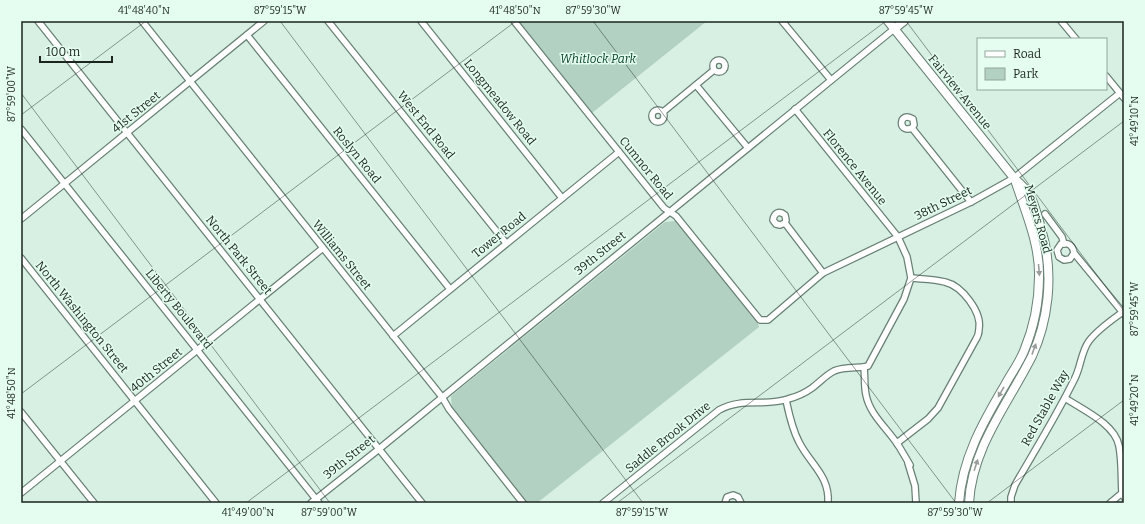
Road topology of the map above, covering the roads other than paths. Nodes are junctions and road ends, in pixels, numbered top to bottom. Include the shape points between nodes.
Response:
1 (38, 21) edge
2 (142, 21) edge
3 (264, 21) edge
4 (328, 21) edge
5 (421, 21) edge
6 (514, 21) edge
7 (782, 21) edge
8 (888, 21) edge
9 (904, 21) edge
10 (1061, 21) edge
11 (894, 29) junction
12 (247, 35) junction
13 (1075, 38) edge
14 (714, 70) dead end
15 (1107, 77) edge
16 (831, 80) junction
17 (190, 82) junction
18 (696, 85) junction
19 (1120, 93) junction
20 (1124, 98) edge
21 (795, 110) junction
22 (663, 112) dead end
23 (912, 128) dead end
24 (21, 129) edge
25 (127, 133) junction
26 (748, 148) junction
27 (618, 152) junction
28 (1014, 178) junction
29 (65, 184) junction
30 (562, 198) junction
31 (971, 202) junction
32 (670, 212) junction
33 (1045, 214) dead end
34 (21, 219) edge
35 (785, 223) dead end
36 (898, 237) junction
37 (506, 243) junction
38 (1064, 244) junction
39 (323, 248) junction
40 (1074, 253) junction
41 (21, 258) edge
42 (823, 273) junction
43 (911, 278) junction
44 (450, 289) junction
45 (260, 299) junction
46 (1123, 312) edge
47 (768, 320) joint
48 (393, 336) junction
49 (197, 350) junction
50 (864, 367) junction
51 (442, 397) junction
52 (1065, 398) junction
53 (786, 400) junction
54 (135, 401) junction
55 (21, 412) edge
56 (897, 442) junction
57 (379, 449) junction
58 (60, 461) junction
59 (21, 493) edge
60 (1123, 495) edge
61 (315, 502) edge
62 (94, 503) edge
63 (216, 503) edge
64 (422, 503) edge
65 (523, 503) edge
66 (603, 503) edge
67 (725, 503) edge
68 (741, 503) edge
69 (828, 503) edge
70 (916, 503) edge
71 (959, 503) edge
72 (969, 503) edge
73 (1011, 503) edge
74 (1110, 503) edge

1 - 25 street, North Park Street
2 - 17 street, Williams Street
3 - 12 street, 41st Street
4 - 37 street, West End Road
5 - 30 street, Longmeadow Road
6 - 27 street, Cumnor Road
7 - 16 street
8 - 11 street, Fairview Avenue
9 - 11 street, 39th Street
10 - 13 street
11 - 16 street, 39th Street
11 - 28 street, Fairview Avenue
12 - 17 street, 41st Street
12 - 44 street, Roslyn Road
14 - 18 street
15 - 19 street
16 - 21 street, 39th Street
17 - 25 street, 41st Street
17 - 39 street, Williams Street
18 - 22 street
18 - 26 street
19 - 20 street
19 - 28 street, 38th Street
21 - 26 street, 39th Street
21 - 36 street, Florence Avenue
23 - 31 street
24 - 29 street, Liberty Boulevard
25 - 29 street, 41st Street
25 - 45 street, North Park Street
26 - 32 street, 39th Street
27 - 30 street, Tower Road
27 - 32 street, Cumnor Road
28 - 31 street, 38th Street
28 -> 71 street, Meyers Road via 1037,252 1037,309 1023,351 987,416 966,463
72 -> 28 street, Meyers Road via 975,466 985,440 1032,355 1046,311 1049,276 1046,251 1029,194
29 - 34 street, 41st Street
29 - 49 street, Liberty Boulevard
30 - 37 street, Tower Road
31 - 36 street, 38th Street
32 - 47 street, Cumnor Road via 676,216 760,320
32 - 51 street, 39th Street
33 - 38 street via 1062,237
35 - 42 street
36 - 42 street, 38th Street
36 - 43 street, Florence Avenue via 907,257
37 - 44 street, Tower Road
38 - 40 street via 1071,245
38 - 40 street via 1058,248 1059,257 1068,260
39 - 45 street, 40th Street
39 - 48 street, Williams Street
40 - 46 street
41 - 54 street, North Washington Street
42 - 47 street, 38th Street
43 - 50 street via 901,304 868,366
43 - 56 street via 946,282 957,288 975,309 979,329 938,408 928,419
44 - 48 street, Tower Road
45 - 49 street, 40th Street
45 - 57 street, North Park Street
46 - 52 street, Red Stable Way via 1088,342
48 - 51 street, Williams Street
49 - 54 street, 40th Street
49 - 61 street, Liberty Boulevard
50 - 53 street, Saddle Brook Drive via 837,370 828,374 807,392
50 - 56 street via 866,396 870,406
51 - 57 street, 39th Street
51 - 65 street, Williams Street
52 - 60 street via 1106,424 1115,435 1119,447
52 - 73 street, Red Stable Way via 1015,485
53 - 66 street, Saddle Brook Drive via 725,406
53 - 69 street via 792,428 826,482
54 - 58 street, 40th Street
54 - 63 street, North Washington Street
55 - 58 street
56 - 70 street via 910,465
57 - 61 street, 39th Street
57 - 64 street, North Park Street
58 - 59 street, 40th Street
58 - 62 street
60 - 74 street
67 - 68 street via 727,497 733,495 738,497

